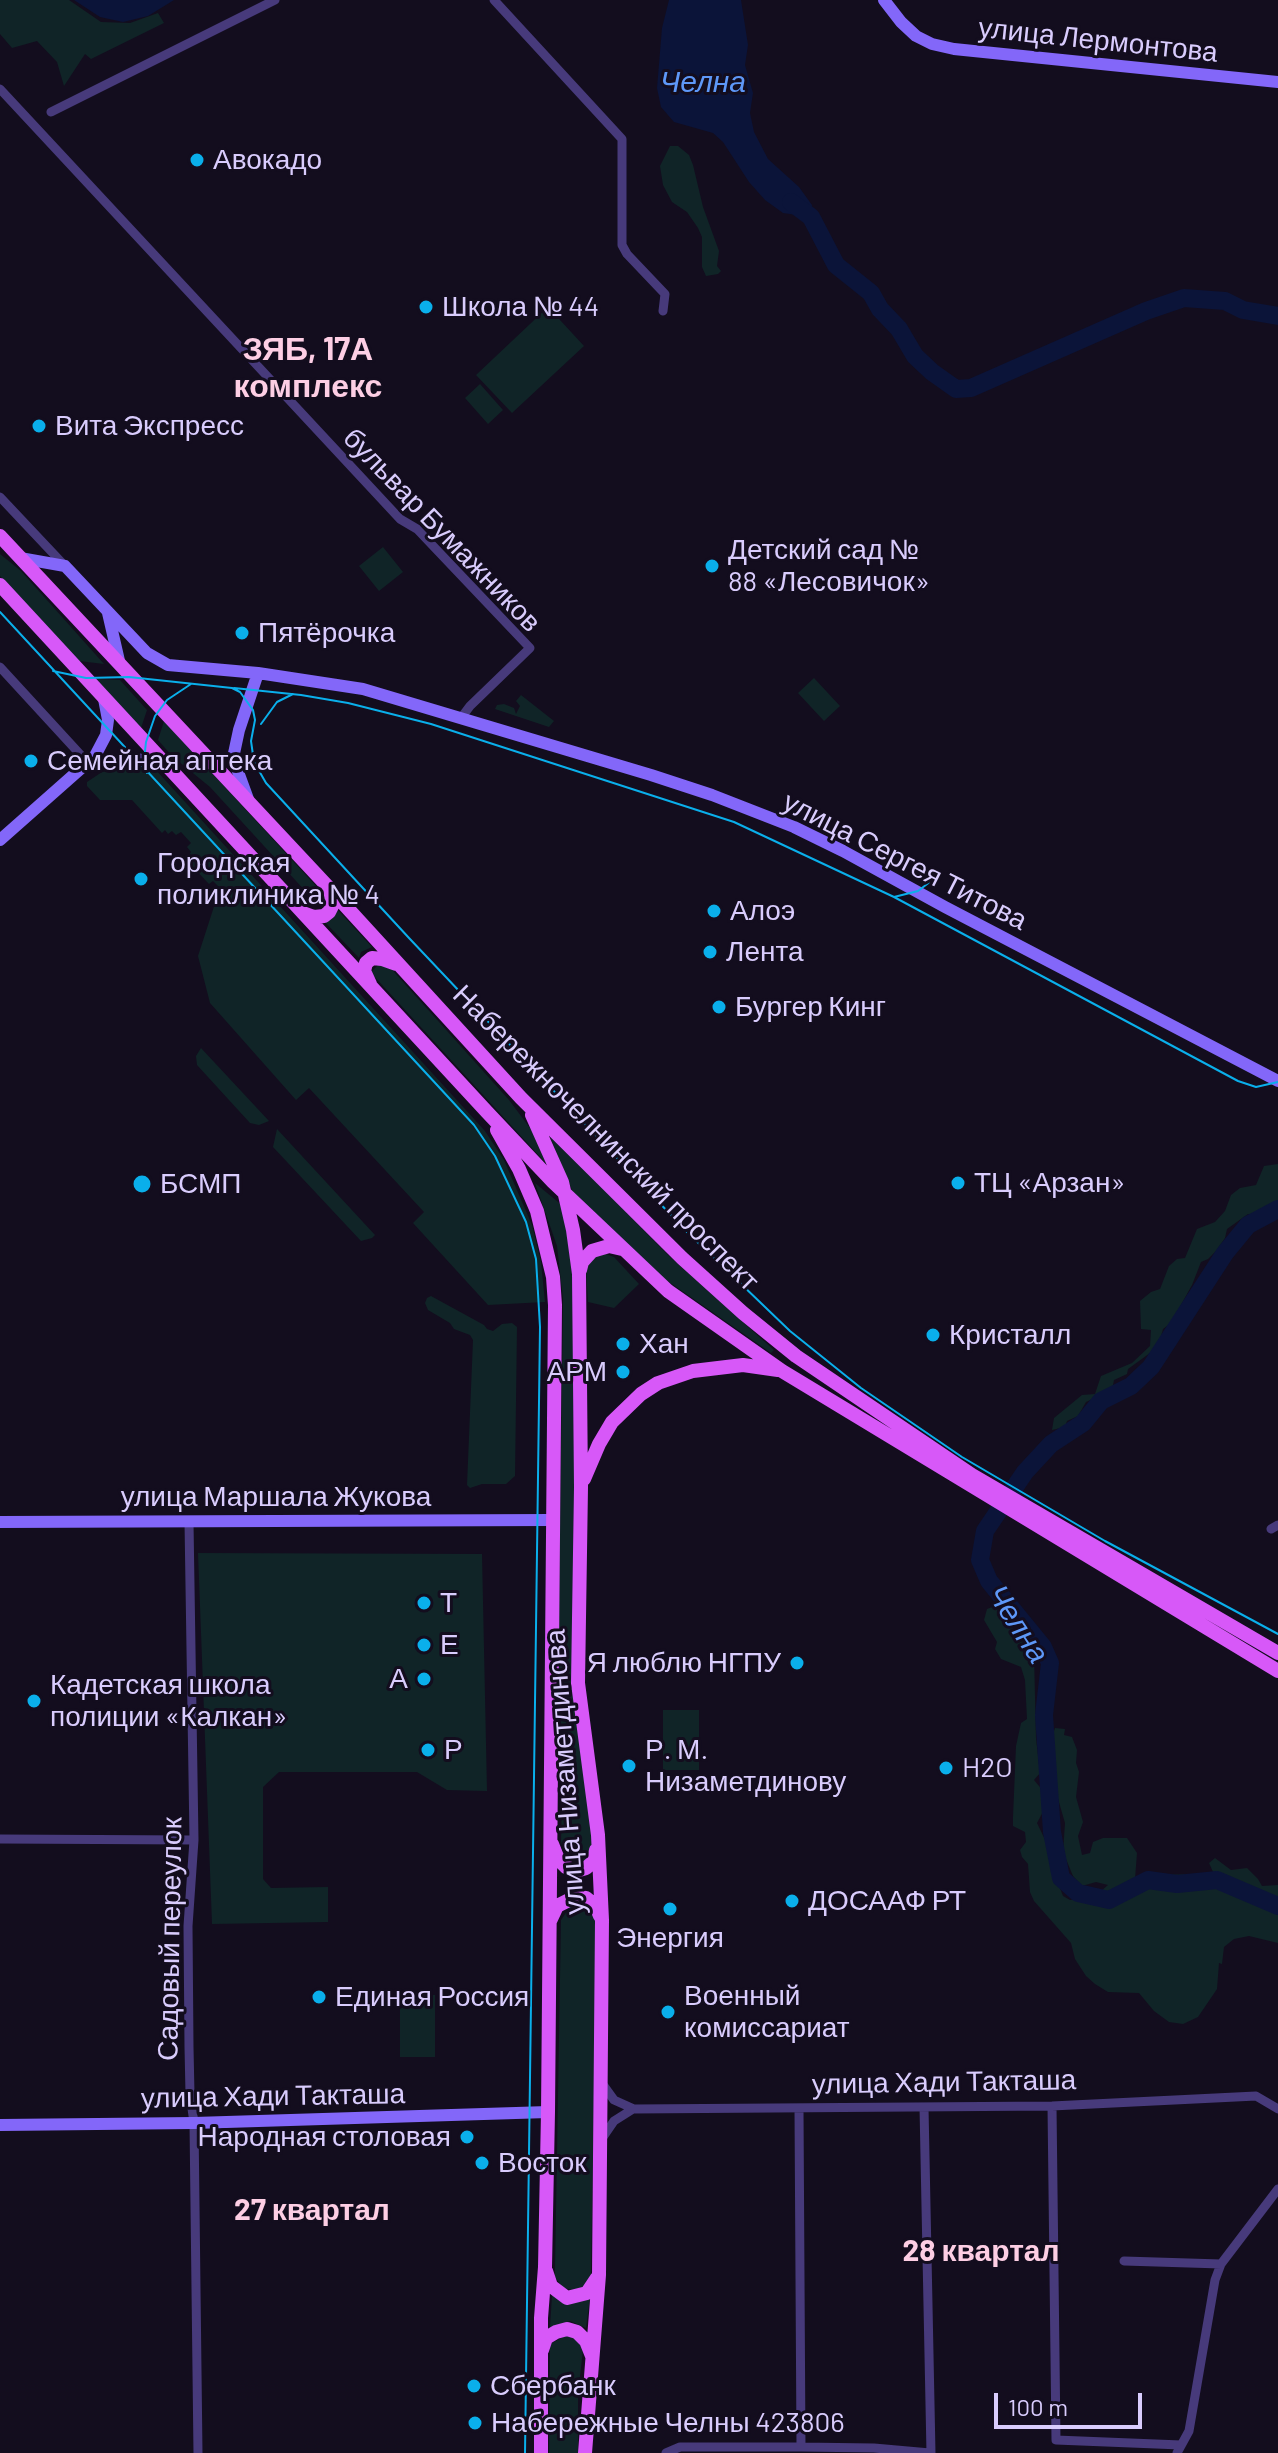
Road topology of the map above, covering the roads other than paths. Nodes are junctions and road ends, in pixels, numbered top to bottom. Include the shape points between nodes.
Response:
1 (275, 0) edge
2 (494, 0) edge
3 (884, 0) edge
4 (1278, 82) edge
5 (0, 89) edge
6 (51, 112) dead end
7 (663, 311) dead end
8 (0, 497) edge
9 (0, 536) edge
10 (20, 558) junction
11 (65, 566) junction
12 (0, 585) edge
13 (108, 612) junction
14 (0, 667) edge
15 (121, 668) junction
16 (258, 673) junction
17 (103, 696) junction
18 (461, 718) junction
19 (89, 764) junction
20 (167, 765) junction
21 (250, 802) junction
22 (0, 840) edge
23 (330, 889) junction
24 (303, 913) junction
25 (400, 966) junction
26 (372, 988) junction
27 (1278, 1081) edge
28 (521, 1098) junction
29 (487, 1112) junction
30 (564, 1193) junction
31 (622, 1249) junction
32 (579, 1274) junction
33 (782, 1371) junction
34 (969, 1479) junction
35 (581, 1487) junction
36 (552, 1520) junction
37 (0, 1522) edge
38 (189, 1522) junction
39 (1067, 1536) junction
40 (1276, 1650) edge
41 (1278, 1671) edge
42 (598, 1835) junction
43 (0, 1839) edge
44 (194, 1840) junction
45 (550, 1840) junction
46 (602, 1920) junction
47 (549, 1923) junction
48 (600, 2080) junction
49 (1052, 2106) junction
50 (924, 2107) junction
51 (634, 2109) junction
52 (799, 2109) junction
53 (1278, 2109) edge
54 (548, 2112) junction
55 (194, 2123) junction
56 (0, 2125) edge
57 (599, 2142) junction
58 (1278, 2189) edge
59 (1124, 2261) dead end
60 (1221, 2264) junction
61 (545, 2267) junction
62 (599, 2275) junction
63 (541, 2354) junction
64 (594, 2360) junction
65 (801, 2447) junction
66 (1179, 2449) edge
67 (198, 2453) edge
68 (541, 2453) edge
69 (585, 2453) edge
70 (666, 2453) edge
71 (930, 2453) edge

1 - 6 street
2 - 7 street via 622,139 622,245 665,294
3 - 4 main road, улица Лермонтова via 916,36 954,49
5 - 18 street, бульвар Бумажников via 400,519 417,529 530,648
8 - 11 street
9 - 10 main road, Набережночелнинский проспект
10 - 11 main road
10 - 15 main road, Набережночелнинский проспект
11 - 13 main road, улица Сергея Титова
12 - 17 main road, Набережночелнинский проспект
13 - 15 main road
13 - 16 main road, улица Сергея Титова via 147,653 168,665
14 - 19 street
15 - 21 main road, Набережночелнинский проспект
16 - 18 main road, улица Сергея Титова via 363,689
16 - 21 main road via 233,758
17 - 19 main road via 106,735
17 - 20 main road, Набережночелнинский проспект
18 - 27 main road, улица Сергея Титова via 691,788 794,827
19 - 20 main road via 136,759
19 - 22 main road
20 - 24 main road, Набережночелнинский проспект
21 - 23 main road, Набережночелнинский проспект
23 - 24 main road via 329,912 314,917
23 - 25 main road, Набережночелнинский проспект
24 - 26 main road, Набережночелнинский проспект
25 - 26 main road via 372,958 364,971
25 - 28 main road, Набережночелнинский проспект
26 - 29 main road, Набережночелнинский проспект
28 - 30 main road, улица Низаметдинова
28 - 34 main road, Набережночелнинский проспект via 743,1313
29 - 30 main road, Набережночелнинский проспект
29 - 36 main road, улица Низаметдинова via 537,1211 553,1277
30 - 31 main road, Набережночелнинский проспект
30 - 32 main road, улица Низаметдинова
31 - 32 main road via 592,1251
31 - 33 main road, Набережночелнинский проспект via 668,1291
32 - 35 main road, улица Низаметдинова
33 - 34 main road, Набережночелнинский проспект
33 - 35 main road via 743,1365 693,1371 658,1383 612,1422
34 - 39 main road, Набережночелнинский проспект
35 - 42 main road, улица Низаметдинова via 578,1683
36 - 38 main road, улица Маршала Жукова
36 - 45 main road, улица Низаметдинова
37 - 38 main road, улица Маршала Жукова
38 - 44 street, Садовый переулок
39 - 40 main road, Набережночелнинский проспект
39 - 41 main road, Набережночелнинский проспект
42 - 45 main road via 594,1861 576,1871 558,1859
42 - 46 main road, улица Низаметдинова
43 - 44 street
44 - 55 street, Садовый переулок via 188,1926
45 - 47 main road, улица Низаметдинова
46 - 47 main road via 596,1906 575,1897 557,1906
46 - 48 main road, улица Низаметдинова
47 - 54 main road, улица Низаметдинова
48 - 51 street via 614,2100
48 - 57 main road, улица Низаметдинова
49 - 50 street, улица Хади Такташа
49 - 53 street, улица Хади Такташа via 1256,2096
49 - 66 street via 1056,2440
50 - 52 street, улица Хади Такташа
50 - 71 street
51 - 52 street, улица Хади Такташа
51 - 57 street via 614,2121
52 - 65 street
54 - 55 main road, улица Хади Такташа
54 - 61 main road, улица Низаметдинова
55 - 56 main road, улица Хади Такташа
55 - 67 street, Садовый переулок
57 - 62 main road, улица Низаметдинова
58 - 60 street
59 - 60 street
60 - 66 street via 1189,2431
61 - 62 main road via 551,2286 567,2298 587,2293
61 - 63 main road, улица Низаметдинова
62 - 64 main road, улица Низаметдинова
63 - 64 main road via 546,2338 567,2329 586,2341
63 - 68 main road, улица Низаметдинова
64 - 69 main road, улица Низаметдинова
65 - 70 street via 680,2447
65 - 71 street

